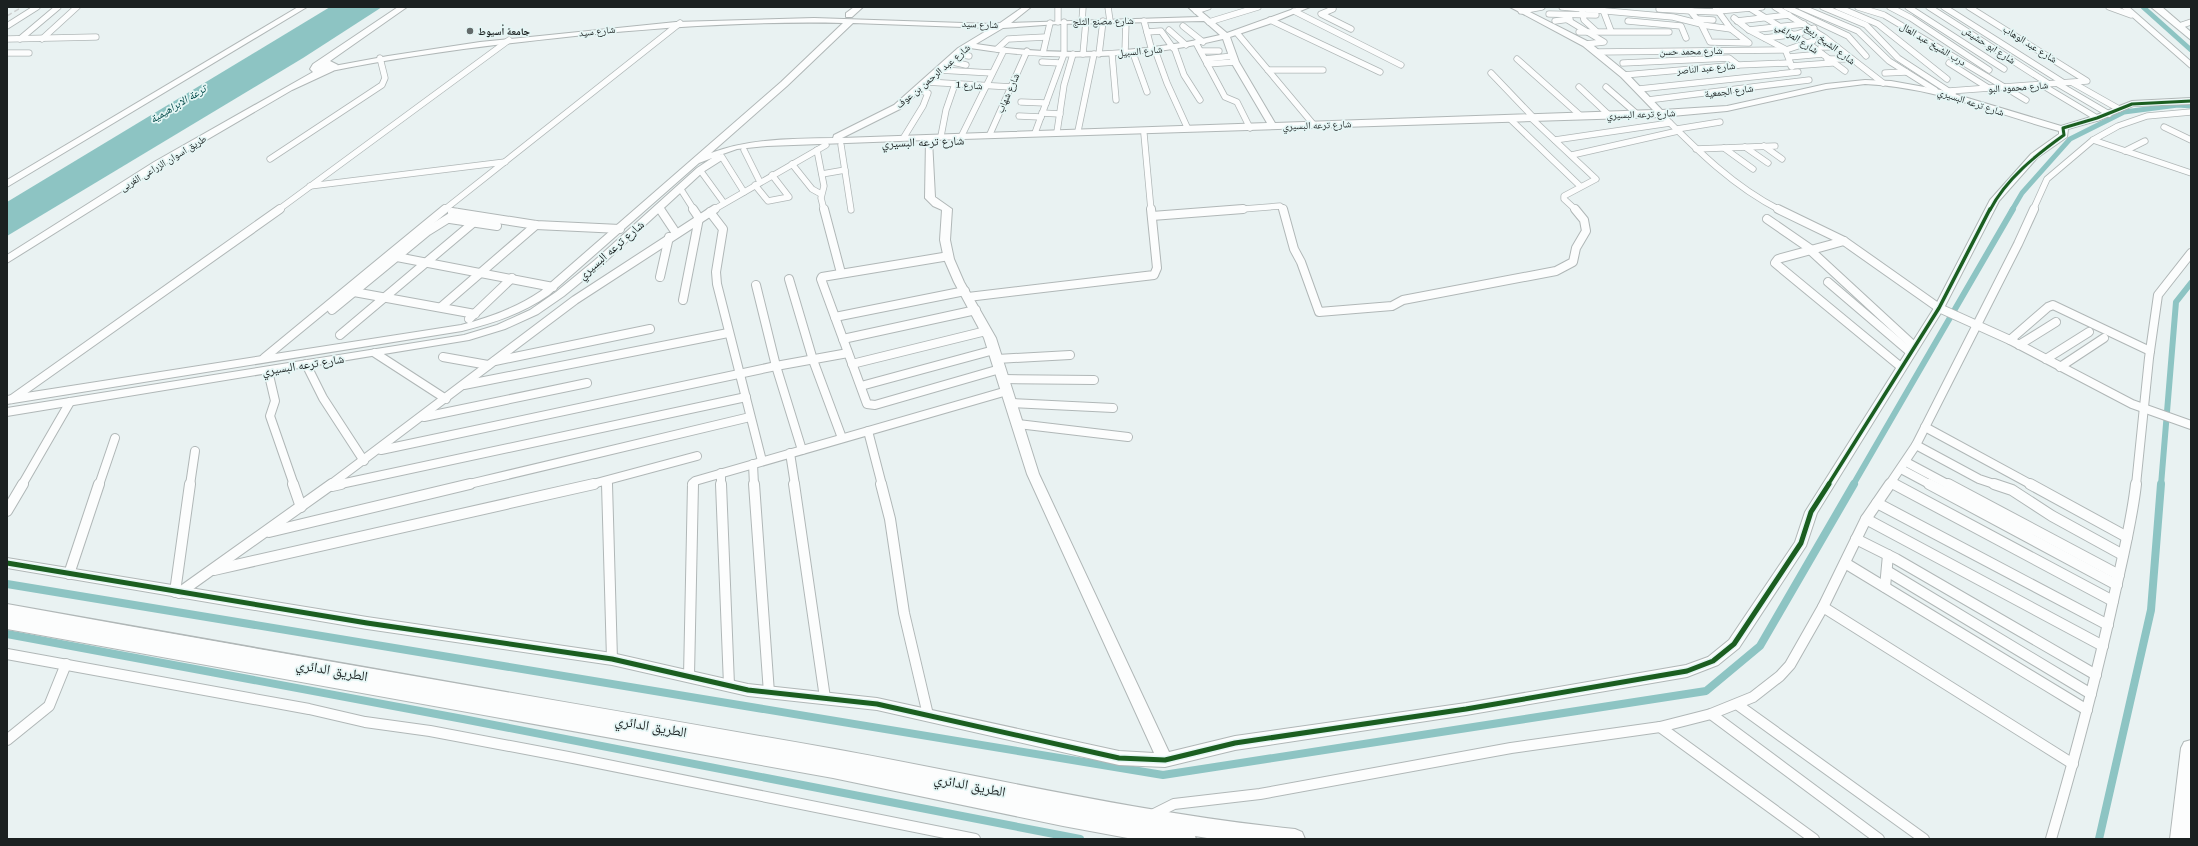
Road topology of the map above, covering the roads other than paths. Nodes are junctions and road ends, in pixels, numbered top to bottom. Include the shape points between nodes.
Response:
1 (37, 7) edge
2 (58, 7) edge
3 (77, 7) edge
4 (303, 7) edge
5 (403, 7) edge
6 (409, 7) edge
7 (859, 7) edge
8 (866, 7) edge
9 (1026, 7) edge
10 (1058, 7) edge
11 (1083, 7) edge
12 (1108, 7) edge
13 (1208, 7) edge
14 (1258, 7) edge
15 (1306, 7) edge
16 (1330, 7) edge
17 (1542, 7) edge
18 (1562, 7) edge
19 (1646, 7) edge
20 (1762, 7) edge
21 (1775, 7) edge
22 (1789, 7) edge
23 (1801, 7) edge
24 (1823, 7) edge
25 (1838, 7) edge
26 (1859, 7) edge
27 (1909, 7) edge
28 (1928, 7) edge
29 (1944, 7) edge
30 (1969, 7) edge
31 (2109, 7) edge
32 (2125, 7) edge
33 (2156, 7) edge
34 (1579, 8) edge
35 (1749, 8) edge
36 (1893, 8) edge
37 (1194, 9) edge
38 (1518, 9) edge
39 (1604, 9) edge
40 (1658, 9) dead end
41 (1689, 9) edge
42 (2174, 9) dead end
43 (1621, 10) edge
44 (1717, 10) edge
45 (1294, 11) junction
46 (1781, 11) junction
47 (1937, 13) junction
48 (1548, 14) dead end
49 (1820, 14) junction
50 (1651, 15) junction
51 (1789, 15) junction
52 (1884, 15) junction
53 (1596, 16) dead end
54 (1682, 16) dead end
55 (2136, 16) junction
56 (1584, 17) junction
57 (852, 18) junction
58 (1766, 18) junction
59 (1808, 18) junction
60 (1925, 18) junction
61 (1566, 19) junction
62 (1940, 19) dead end
63 (1144, 20) junction
64 (1270, 20) junction
65 (1713, 20) dead end
66 (1965, 20) junction
67 (1084, 21) junction
68 (1107, 21) junction
69 (1126, 21) junction
70 (1207, 21) junction
71 (1555, 21) dead end
72 (1628, 21) junction
73 (1699, 21) junction
74 (1057, 22) junction
75 (1931, 22) junction
76 (1000, 23) junction
77 (1801, 23) junction
78 (1950, 23) junction
79 (2186, 23) edge
80 (677, 24) junction
81 (1821, 24) junction
82 (7, 26) edge
83 (986, 26) junction
84 (1183, 26) dead end
85 (1780, 27) junction
86 (1351, 29) dead end
87 (1169, 30) dead end
88 (1733, 30) junction
89 (1749, 30) junction
90 (1814, 30) junction
91 (1596, 31) junction
92 (1611, 31) junction
93 (1705, 31) junction
94 (1900, 31) dead end
95 (1147, 32) junction
96 (1579, 32) dead end
97 (1586, 32) junction
98 (1633, 32) junction
99 (1669, 32) dead end
100 (1888, 32) junction
101 (2191, 32) edge
102 (1237, 33) junction
103 (1792, 34) junction
104 (1226, 36) junction
105 (96, 37) dead end
106 (1046, 37) junction
107 (2191, 37) edge
108 (42, 38) junction
109 (1686, 38) dead end
110 (1764, 38) junction
111 (1968, 38) dead end
112 (20, 39) junction
113 (1958, 39) junction
114 (7, 40) edge
115 (509, 40) junction
116 (1792, 41) dead end
117 (1199, 42) junction
118 (1804, 42) junction
119 (972, 43) junction
120 (1727, 43) junction
121 (1586, 44) junction
122 (1186, 45) junction
123 (1174, 47) junction
124 (1821, 47) dead end
125 (1836, 47) junction
126 (1979, 47) dead end
127 (1972, 48) junction
128 (1001, 50) junction
129 (1786, 50) junction
130 (1027, 51) junction
131 (1153, 51) junction
132 (1201, 51) junction
133 (1219, 51) dead end
134 (1596, 52) junction
135 (7, 53) edge
136 (29, 53) dead end
137 (1043, 53) junction
138 (1129, 53) junction
139 (956, 54) junction
140 (1064, 54) junction
141 (1074, 54) junction
142 (1083, 54) junction
143 (1097, 54) junction
144 (1112, 54) junction
145 (1822, 54) junction
146 (969, 56) dead end
147 (1866, 56) dead end
148 (1789, 57) junction
149 (380, 58) junction
150 (1898, 58) junction
151 (1234, 59) junction
152 (1517, 59) dead end
153 (1850, 59) junction
154 (1885, 59) junction
155 (949, 61) junction
156 (1829, 61) junction
157 (1042, 62) dead end
158 (1206, 62) junction
159 (1060, 63) junction
160 (1623, 63) dead end
161 (1949, 63) dead end
162 (966, 65) dead end
163 (1401, 65) dead end
164 (1738, 65) junction
165 (1790, 65) junction
166 (2191, 65) edge
167 (324, 67) junction
168 (2004, 69) dead end
169 (939, 70) junction
170 (1268, 70) junction
171 (1323, 70) dead end
172 (1989, 70) dead end
173 (1845, 71) dead end
174 (1380, 72) dead end
175 (1798, 72) junction
176 (1905, 72) junction
177 (992, 73) junction
178 (1491, 73) dead end
179 (1721, 73) dead end
180 (1885, 73) dead end
181 (1707, 74) dead end
182 (1624, 75) junction
183 (1692, 76) dead end
184 (1677, 77) dead end
185 (1729, 79) junction
186 (1809, 80) junction
187 (1715, 81) junction
188 (926, 82) junction
189 (1700, 82) junction
190 (2086, 82) joint
191 (1883, 83) junction
192 (2073, 83) junction
193 (955, 84) junction
194 (1685, 84) junction
195 (1941, 84) junction
196 (2049, 84) junction
197 (2061, 84) junction
198 (2041, 85) junction
199 (986, 86) junction
200 (1012, 87) junction
201 (1579, 87) dead end
202 (1606, 87) dead end
203 (1820, 88) junction
204 (1920, 88) junction
205 (1639, 89) junction
206 (1990, 89) junction
207 (2006, 89) junction
208 (918, 90) junction
209 (1147, 92) dead end
210 (1951, 93) junction
211 (1116, 100) dead end
212 (1200, 100) dead end
213 (1648, 100) junction
214 (2026, 100) dead end
215 (2191, 101) edge
216 (1021, 102) dead end
217 (1046, 103) junction
218 (2191, 112) edge
219 (1060, 114) junction
220 (1637, 114) junction
221 (1662, 114) junction
222 (2109, 114) junction
223 (1042, 115) junction
224 (1608, 115) junction
225 (1020, 116) dead end
226 (1581, 116) junction
227 (1532, 117) junction
228 (1509, 118) junction
229 (1720, 122) dead end
230 (1670, 123) junction
231 (1314, 125) junction
232 (1187, 127) junction
233 (1273, 127) junction
234 (2164, 127) dead end
235 (1250, 128) junction
236 (1210, 129) junction
237 (1677, 130) junction
238 (2062, 130) junction
239 (1078, 131) junction
240 (1057, 132) junction
241 (1035, 133) junction
242 (990, 134) junction
243 (1144, 134) junction
244 (941, 136) junction
245 (904, 137) junction
246 (967, 137) junction
247 (1555, 140) junction
248 (2093, 140) junction
249 (2145, 140) dead end
250 (2191, 140) edge
251 (929, 142) junction
252 (830, 145) junction
253 (1764, 146) junction
254 (1775, 146) dead end
255 (1744, 147) junction
256 (1724, 148) junction
257 (1696, 149) junction
258 (744, 150) junction
259 (2125, 151) junction
260 (1572, 155) junction
261 (722, 157) junction
262 (270, 159) dead end
263 (1782, 159) dead end
264 (506, 162) junction
265 (1768, 163) dead end
266 (792, 164) junction
267 (698, 166) junction
268 (1753, 169) dead end
269 (845, 170) junction
270 (2191, 173) edge
271 (822, 174) junction
272 (772, 175) junction
273 (7, 184) edge
274 (757, 184) junction
275 (310, 186) junction
276 (1580, 186) junction
277 (680, 188) junction
278 (744, 192) junction
279 (821, 194) junction
280 (724, 204) junction
281 (659, 208) junction
282 (444, 210) junction
283 (851, 210) dead end
284 (710, 212) junction
285 (457, 213) junction
286 (1152, 216) junction
287 (700, 218) junction
288 (450, 219) junction
289 (1767, 219) dead end
290 (473, 223) junction
291 (536, 225) junction
292 (497, 226) dead end
293 (620, 229) junction
294 (673, 235) junction
295 (1844, 242) junction
296 (1811, 250) junction
297 (2191, 253) edge
298 (7, 255) edge
299 (948, 256) junction
300 (396, 257) junction
301 (7, 260) edge
302 (426, 262) junction
303 (481, 272) junction
304 (841, 273) junction
305 (660, 277) dead end
306 (512, 278) junction
307 (789, 279) dead end
308 (1828, 282) dead end
309 (756, 285) dead end
310 (553, 287) junction
311 (354, 292) junction
312 (966, 294) junction
313 (384, 297) junction
314 (683, 300) dead end
315 (441, 308) junction
316 (976, 310) junction
317 (1944, 311) junction
318 (835, 317) junction
319 (2056, 322) dead end
320 (1977, 326) junction
321 (308, 329) dead end
322 (650, 329) dead end
323 (986, 331) junction
324 (2089, 332) dead end
325 (728, 333) junction
326 (340, 335) dead end
327 (2104, 338) dead end
328 (843, 339) junction
329 (2010, 340) junction
330 (2019, 345) junction
331 (1912, 349) junction
332 (2150, 351) junction
333 (375, 353) junction
334 (848, 353) junction
335 (1070, 355) dead end
336 (443, 356) dead end
337 (264, 358) junction
338 (2046, 359) junction
339 (813, 360) junction
340 (306, 364) junction
341 (490, 364) junction
342 (852, 364) junction
343 (776, 366) junction
344 (2060, 366) junction
345 (1901, 367) junction
346 (268, 371) junction
347 (740, 374) junction
348 (1002, 375) junction
349 (1094, 380) dead end
350 (587, 383) dead end
351 (462, 386) junction
352 (861, 386) junction
353 (746, 397) junction
354 (446, 399) junction
355 (9, 400) edge
356 (70, 402) junction
357 (1113, 408) dead end
358 (2145, 409) junction
359 (7, 412) edge
360 (750, 417) junction
361 (421, 418) junction
362 (1018, 424) junction
363 (2189, 424) edge
364 (1925, 427) junction
365 (868, 431) junction
366 (1128, 437) dead end
367 (115, 438) dead end
368 (842, 438) junction
369 (1916, 445) junction
370 (379, 450) junction
371 (802, 450) junction
372 (195, 451) dead end
373 (790, 453) junction
374 (697, 456) dead end
375 (364, 461) junction
376 (758, 462) junction
377 (1903, 466) junction
378 (721, 473) junction
379 (607, 481) junction
380 (1892, 482) junction
381 (329, 487) junction
382 (1877, 503) junction
383 (300, 507) junction
384 (7, 510) edge
385 (1866, 519) junction
386 (264, 533) junction
387 (2127, 537) junction
388 (1856, 539) junction
389 (1888, 555) junction
390 (2123, 555) junction
391 (7, 563) edge
392 (1845, 563) junction
393 (209, 571) junction
394 (1887, 571) junction
395 (69, 574) junction
396 (2119, 575) junction
397 (2117, 585) junction
398 (1885, 587) junction
399 (177, 592) junction
400 (2113, 601) junction
401 (1823, 607) junction
402 (7, 611) edge
403 (7, 622) edge
404 (2108, 625) junction
405 (2103, 646) junction
406 (7, 654) edge
407 (612, 659) junction
408 (66, 664) junction
409 (2096, 675) junction
410 (690, 676) junction
411 (729, 685) junction
412 (769, 693) junction
413 (2091, 694) junction
414 (825, 698) junction
415 (1738, 705) junction
416 (2087, 710) junction
417 (1711, 714) junction
418 (928, 715) junction
419 (1660, 727) junction
420 (7, 740) edge
421 (2191, 748) edge
422 (1165, 760) junction
423 (2073, 764) junction
424 (1143, 820) junction
425 (975, 839) edge
426 (1186, 839) edge
427 (1296, 839) edge
428 (1814, 839) edge
429 (1879, 839) edge
430 (1924, 839) edge
431 (2051, 839) edge
432 (2180, 839) edge

1 - 82 street
2 - 112 street
3 - 108 street
4 - 273 street
5 - 167 main road, طريق اسوان الزراعى الغربى
6 - 167 main road, طريق اسوان الزراعى الغربى
7 - 57 street
8 - 57 street
9 - 76 street, شارع عبد الرحمن بن عوف
10 - 74 street
11 - 67 street
12 - 68 street
13 - 37 street
14 - 70 street
15 - 45 street, شارع السبيل
16 - 86 street via 1333,9 1321,14
17 - 38 street
18 - 34 street
19 - 50 street
20 - 35 street
21 - 46 street, شارع الشيخ ربيع
22 - 46 street
22 - 59 street
23 - 49 street
24 - 150 street via 1866,25
25 - 100 street via 1873,21
26 - 52 street, درب الشيخ عبد العال
27 - 60 street
28 - 47 street, شارع ابو حشيش
29 - 66 street
30 - 190 street, شارع عبد الوهاب via 2080,75 2088,81
31 - 55 street
32 - 55 street
33 - 107 highway
34 - 39 street
34 - 56 street
35 - 44 street
35 - 58 street, شارع المراغي
36 - 52 street
36 - 172 street
37 - 70 street
38 - 121 street
39 - 43 street
39 - 92 street
40 - 41 street
41 - 44 street
41 - 73 street
42 - 79 highway via 2170,14
43 - 50 street
43 - 72 street
44 - 88 street
45 - 64 street, شارع السبيل
45 - 163 street
46 - 51 street, شارع الشيخ ربيع
47 - 60 street
47 - 78 street, شارع ابو حشيش
48 - 56 street
49 - 59 street
49 - 154 street via 1861,32
50 - 73 street
51 - 58 street
51 - 77 street, شارع الشيخ ربيع
52 - 207 street, درب الشيخ عبد العال
53 - 56 street
54 - 73 street
55 - 166 street
56 - 61 street
56 - 91 street
57 - 76 street, شارع سيد via 970,24
57 - 80 street, شارع سيد via 830,21
57 - 83 street, شارع سيد
57 - 267 street
58 - 85 street, شارع المراغي
58 - 89 street via 1736,20
59 - 77 street
59 - 81 street
60 - 75 street
61 - 71 street
61 - 97 street
62 - 75 street
63 - 69 street, شارع مصنع الثلج
63 - 70 street, شارع مصنع الثلج
63 - 95 street
64 - 102 street, شارع السبيل
64 - 174 street
65 - 73 street
66 - 78 street
66 - 197 street
67 - 68 street, شارع مصنع الثلج
67 - 74 street, شارع مصنع الثلج
67 - 142 street
68 - 69 street, شارع مصنع الثلج
68 - 143 street
69 - 138 street
70 - 104 street
72 - 98 street
72 - 109 street via 1645,20 1681,26
73 - 88 street
73 - 93 street
74 - 76 street, شارع مصنع الثلج
74 - 106 street via 1050,28
74 - 140 street
75 - 113 street
76 - 83 street, شارع سيد
76 - 119 street, شارع عبد الرحمن بن عوف
77 - 85 street
77 - 90 street, شارع الشيخ ربيع
78 - 196 street, شارع ابو حشيش
79 - 101 highway
80 - 115 street, شارع سيد
80 - 264 street
81 - 90 street
81 - 147 street via 1849,37
83 - 119 street, شارع عبد الرحمن بن عوف
84 - 117 street
85 - 89 street
85 - 103 street, شارع المراغي
87 - 122 street
88 - 89 street
88 - 120 street via 1749,43
89 - 110 street
90 - 103 street
90 - 118 street via 1814,40
90 - 125 street, شارع الشيخ ربيع
91 - 92 street
91 - 97 street
92 - 98 street
93 - 120 street via 1722,33
93 - 120 street via 1710,42
94 - 100 street
95 - 123 street via 1161,32
95 - 131 street
96 - 97 street
97 - 121 street via 1604,42
98 - 99 street
100 - 195 street via 1924,62
102 - 104 street, شارع السبيل
102 - 170 street
103 - 110 street
103 - 118 street, شارع المراغي
104 - 117 street, شارع السبيل
104 - 151 street
105 - 108 street
106 - 128 street via 1008,39
106 - 137 street
108 - 112 street
110 - 129 street via 1778,42
111 - 113 street
112 - 114 street
113 - 127 street
115 - 149 street, شارع سيد
115 - 275 street
116 - 118 street
117 - 122 street, شارع السبيل
117 - 132 street
118 - 129 street, شارع محمد حسن
118 - 145 street, شارع المراغي
119 - 128 street, شارع السبيل
119 - 139 street, شارع عبد الرحمن بن عوف
121 - 134 street
122 - 123 street, شارع السبيل
123 - 131 street, شارع السبيل
123 - 212 street via 1184,75
124 - 125 street
125 - 153 street, شارع الشيخ ربيع
126 - 127 street
127 - 168 street
128 - 130 street, شارع السبيل
128 - 177 street
129 - 134 street, شارع محمد حسن
129 - 148 street
130 - 137 street, شارع السبيل
130 - 200 street, شارع شهاب
131 - 138 street, شارع السبيل
131 - 232 street
132 - 133 street
132 - 158 street
134 - 182 street
135 - 136 street
137 - 140 street, شارع السبيل
138 - 144 street, شارع السبيل
138 - 209 street
139 - 146 street
139 - 155 street, شارع عبد الرحمن بن عوف
140 - 141 street, شارع السبيل
140 - 159 street
141 - 142 street, شارع السبيل
141 - 219 street via 1064,85
142 - 143 street, شارع السبيل
143 - 144 street, شارع السبيل
143 - 239 street
144 - 211 street
145 - 148 street
145 - 156 street, شارع المراغي
148 - 165 street
149 - 167 street, شارع سيد
149 - 262 street via 385,78 382,85
150 - 154 street
150 - 195 street
151 - 158 street
151 - 233 street
152 - 226 street
153 - 156 street, شارع عبد الناصر
153 - 191 street, شارع الشيخ ربيع
154 - 176 street
155 - 162 street
155 - 169 street, شارع عبد الرحمن بن عوف
156 - 165 street, شارع عبد الناصر
156 - 173 street, شارع المراغي
157 - 159 street
158 - 235 street via 1225,97 1237,102
159 - 217 street
160 - 164 street via 1729,58
161 - 206 street
164 - 165 street, شارع عبد الناصر
164 - 182 street, شارع عبد الناصر
165 - 175 street
167 - 298 main road, طريق اسوان الزراعى الغربى via 124,180
167 - 301 main road, طريق اسوان الزراعى الغربى via 158,164
169 - 177 street
169 - 188 street, شارع عبد الرحمن بن عوف
170 - 171 street
170 - 231 street
175 - 185 street
175 - 186 street
176 - 180 street
176 - 195 street
176 - 204 street
177 - 199 street
178 - 227 street
179 - 185 street
181 - 187 street
182 - 205 street
183 - 189 street
184 - 194 street
185 - 187 street
186 - 203 street
186 - 213 street, شارع الجمعية
187 - 189 street
188 - 193 street, شارع 1
188 - 208 street, شارع عبد الرحمن بن عوف
189 - 194 street
190 - 192 street, شارع محمود البو
191 - 203 street, شارع ترعه البسيري via 1856,82
191 - 204 street, شارع ترعه البسيري
192 - 197 street, شارع محمود البو
192 - 222 street
193 - 199 street, شارع 1
193 - 244 street
194 - 205 street
195 - 204 street, شارع ترعه البسيري
195 - 210 street, شارع ترعه البسيري
196 - 197 street, شارع محمود البو
196 - 198 street, شارع محمود البو
197 - 222 street
198 - 207 street, شارع محمود البو
198 - 222 street
199 - 200 street, شارع 1
199 - 246 street
200 - 242 street, شارع شهاب
201 - 224 street
202 - 220 street
203 - 221 street, شارع ترعه البسيري via 1725,109
205 - 213 street
206 - 207 street, شارع محمود البو
206 - 210 street, شارع محمود البو
207 - 214 street, درب الشيخ عبد العال
208 - 245 street via 928,93
208 - 252 street, شارع عبد الرحمن بن عوف via 897,107
210 - 238 street, شارع ترعه البسيري
213 - 221 street
215 - 222 street via 2136,103
216 - 217 street
217 - 223 street
218 - 248 street via 2131,120
219 - 223 street
219 - 240 street
220 - 221 street, شارع ترعه البسيري
220 - 224 street, شارع ترعه البسيري
221 - 230 street
222 - 238 street
223 - 225 street
223 - 241 street
224 - 226 street, شارع ترعه البسيري
226 - 227 street, شارع ترعه البسيري
227 - 228 street, شارع ترعه البسيري
227 - 247 street
228 - 231 street, شارع ترعه البسيري
228 - 276 street
229 - 237 street
230 - 237 street
230 - 247 street
231 - 233 street, شارع ترعه البسيري
232 - 236 street, شارع ترعه البسيري
232 - 239 street, شارع ترعه البسيري
233 - 235 street, شارع ترعه البسيري
234 - 250 street
235 - 236 street, شارع ترعه البسيري
236 - 243 street, شارع ترعه البسيري via 1193,133
237 - 257 street
237 - 260 street
238 - 317 street via 2064,135 2034,156 1995,200
239 - 240 street, شارع ترعه البسيري
240 - 241 street, شارع ترعه البسيري
241 - 242 street, شارع ترعه البسيري
242 - 246 street, شارع ترعه البسيري
243 - 246 street, شارع ترعه البسيري
243 - 286 street
244 - 245 street, شارع ترعه البسيري
244 - 246 street, شارع ترعه البسيري
245 - 252 street, شارع ترعه البسيري
246 - 251 street, شارع ترعه البسيري
247 - 260 street
248 - 259 street
248 - 320 street via 2047,179
249 - 259 street
251 - 252 street, شارع ترعه البسيري
251 - 299 street via 930,198 932,202 947,209 944,240
252 - 258 street, شارع ترعه البسيري
252 - 266 street
252 - 267 street, شارع ترعه البسيري via 746,145 725,150
252 - 269 street
252 - 271 street
253 - 254 street
253 - 255 street
253 - 263 street
255 - 256 street
255 - 265 street
256 - 257 street
256 - 268 street
257 - 295 street via 1750,194
258 - 261 street, شارع ترعه البسيري
258 - 274 street
259 - 270 street
260 - 276 street via 1596,179
261 - 267 street, شارع ترعه البسيري
261 - 278 street
264 - 275 street
264 - 282 street
266 - 272 street
266 - 279 street via 812,189
267 - 277 street, شارع ترعه البسيري
267 - 280 street
267 - 293 street
269 - 271 street
269 - 283 street
271 - 279 street via 824,186
272 - 274 street
272 - 274 street via 789,197 768,201
274 - 278 street
275 - 355 street via 232,244
276 - 286 street via 1564,196 1580,214 1585,226 1584,235 1575,247 1571,265 1556,271 1402,300 1392,306 1322,312 1317,310 1294,249 1283,208 1280,206
277 - 281 street, شارع ترعه البسيري
277 - 287 street
278 - 280 street
279 - 304 street
280 - 284 street
281 - 294 street
281 - 333 street, شارع ترعه البسيري via 560,294 518,320 465,338
282 - 285 street
282 - 337 street
284 - 287 street
284 - 325 street via 723,229 716,272
285 - 288 street
285 - 291 street
286 - 312 street via 1157,268 1154,275
287 - 294 street
287 - 314 street
288 - 290 street
288 - 300 street via 439,223
289 - 296 street
290 - 292 street
290 - 302 street
291 - 293 street
291 - 303 street
293 - 310 street
294 - 305 street
294 - 341 street via 575,300
295 - 296 street
295 - 317 street
296 - 331 street
296 - 345 street via 1778,259 1775,263
297 - 332 street via 2159,292
299 - 304 street
299 - 312 street
300 - 302 street
300 - 311 street
302 - 303 street
302 - 313 street
303 - 306 street
303 - 315 street
304 - 318 street via 826,275 821,279
306 - 310 street
306 - 315 street via 472,316
307 - 339 street
308 - 331 street
309 - 343 street
310 - 337 street via 516,311 481,323
311 - 313 street
311 - 321 street
312 - 316 street
312 - 318 street
313 - 315 street
313 - 326 street
316 - 323 street
316 - 328 street
317 - 320 street
317 - 331 street
318 - 328 street
319 - 330 street
320 - 329 street
320 - 364 street
322 - 341 street
323 - 342 street
323 - 348 street
324 - 338 street
325 - 347 street
325 - 351 street
327 - 344 street
328 - 334 street
329 - 330 street
329 - 332 street via 2053,305
330 - 338 street
331 - 345 street
332 - 358 street
333 - 340 street, شارع ترعه البسيري
333 - 354 street
334 - 339 street
334 - 342 street
335 - 348 street
336 - 341 street
337 - 355 street
338 - 344 street
339 - 343 street
339 - 368 street
340 - 346 street, شارع ترعه البسيري
340 - 375 street via 323,398
341 - 351 street
342 - 352 street
343 - 347 street
343 - 371 street
344 - 358 street
345 - 422 street via 1810,512 1801,543 1734,644 1713,661 1687,671 1466,709 1235,744
346 - 356 street, شارع ترعه البسيري
346 - 383 street via 275,401 270,416
347 - 353 street
347 - 370 street
348 - 349 street
348 - 352 street
348 - 352 street via 875,405 867,404
348 - 357 street
348 - 362 street
348 - 365 street
350 - 361 street
351 - 354 street
353 - 360 street
353 - 381 street
354 - 361 street
356 - 359 street, شارع ترعه البسيري
356 - 384 street
358 - 363 street
358 - 387 street via 2133,509
360 - 376 street
360 - 386 street
361 - 370 street
362 - 366 street
362 - 422 street via 1033,474
364 - 369 street
364 - 387 street
365 - 368 street
365 - 418 street via 890,518 904,613
367 - 395 street
368 - 371 street
369 - 377 street
369 - 390 street via 1980,479 2012,490 2052,516
370 - 375 street
371 - 373 street
372 - 399 street
373 - 376 street
373 - 414 street
374 - 379 street
375 - 381 street
376 - 378 street
376 - 412 street
377 - 380 street
377 - 396 street
377 - 397 street
378 - 410 street via 695,481 691,486
378 - 411 street
379 - 393 street
379 - 407 street
380 - 382 street
380 - 400 street
381 - 383 street
382 - 385 street
382 - 404 street
383 - 386 street
385 - 388 street
385 - 405 street
386 - 393 street
387 - 390 street
388 - 389 street
388 - 392 street
389 - 394 street
389 - 409 street
390 - 396 street
391 - 395 street
392 - 398 street
392 - 401 street
393 - 399 street
394 - 398 street
394 - 413 street
395 - 399 street
396 - 397 street
397 - 400 street
398 - 416 street
399 - 407 street
400 - 404 street
401 - 415 street via 1790,665 1753,697
401 - 423 street
402 - 424 highway, الطريق الدائري via 838,759
403 - 426 highway, الطريق الدائري via 826,768 1063,817
404 - 405 street
405 - 409 street
406 - 408 street
407 - 410 street
408 - 420 street via 49,706
408 - 425 street via 309,709 365,722 430,731 568,757
409 - 413 street
410 - 411 street
411 - 412 street
412 - 414 street
413 - 416 street
414 - 418 street via 877,704
415 - 417 street
415 - 430 street
416 - 423 street
417 - 419 street
417 - 429 street
418 - 422 street via 1119,758
419 - 424 street via 1511,748 1260,794 1174,804
419 - 428 street
421 - 432 highway
423 - 431 street
424 - 427 highway, الطريق الدائري

